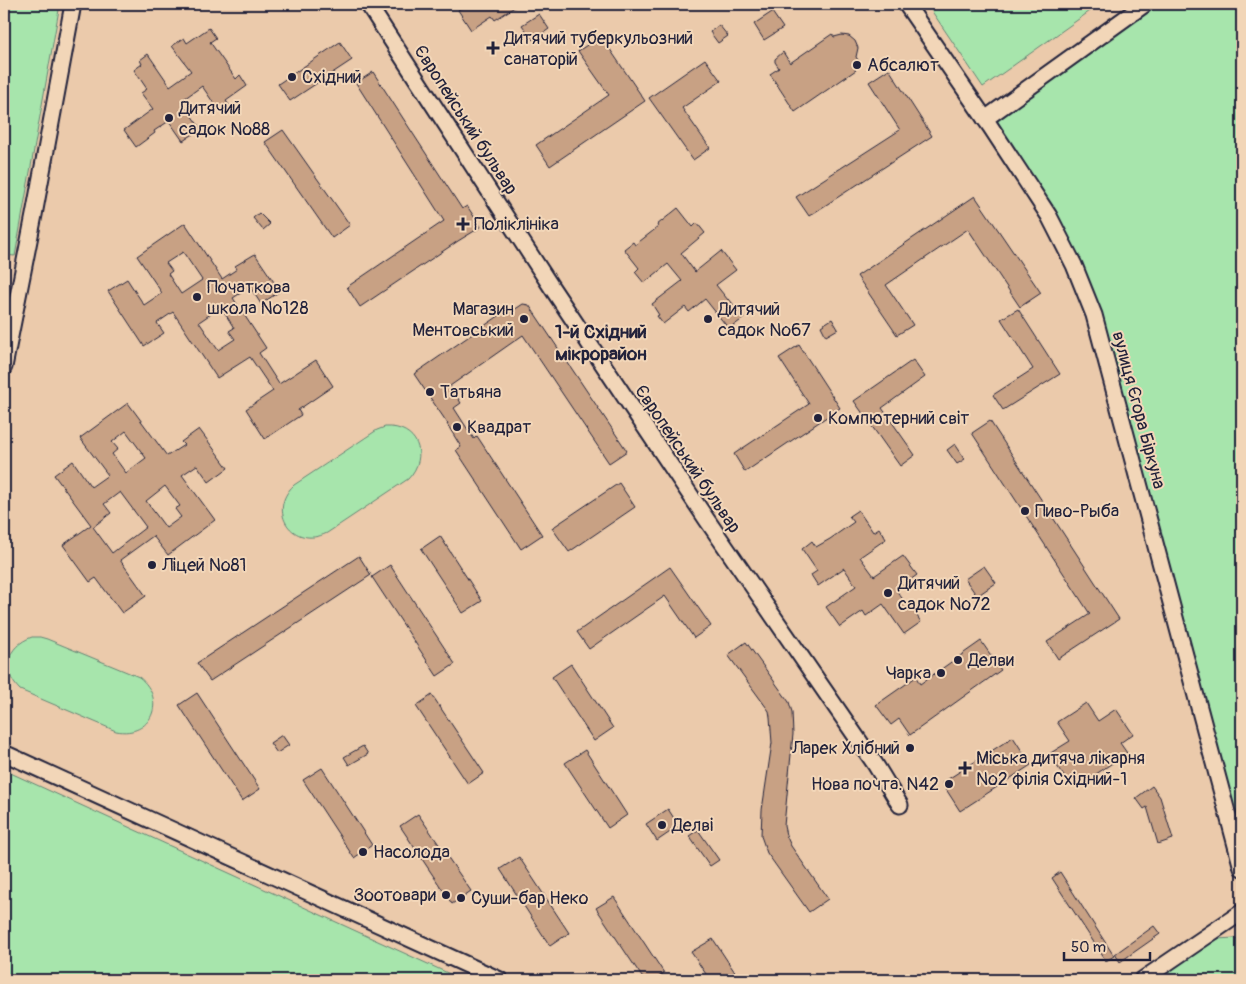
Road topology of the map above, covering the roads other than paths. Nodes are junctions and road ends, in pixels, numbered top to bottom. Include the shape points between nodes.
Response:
1 (73, 4) edge
2 (368, 4) edge
3 (906, 4) edge
4 (1145, 4) edge
5 (985, 119) junction
6 (4, 367) edge
7 (4, 753) edge
8 (900, 806) dead end
9 (1242, 868) edge
10 (1242, 912) edge
11 (500, 980) edge
12 (1142, 980) edge

1 - 6 street
2 - 8 street, Європейський бульвар via 557,296 875,764
3 - 5 street, вулиця Єгора Біркуна
4 - 5 street
5 - 9 street, вулиця Єгора Біркуна via 1049,216 1094,315
7 - 11 street
10 - 12 street

